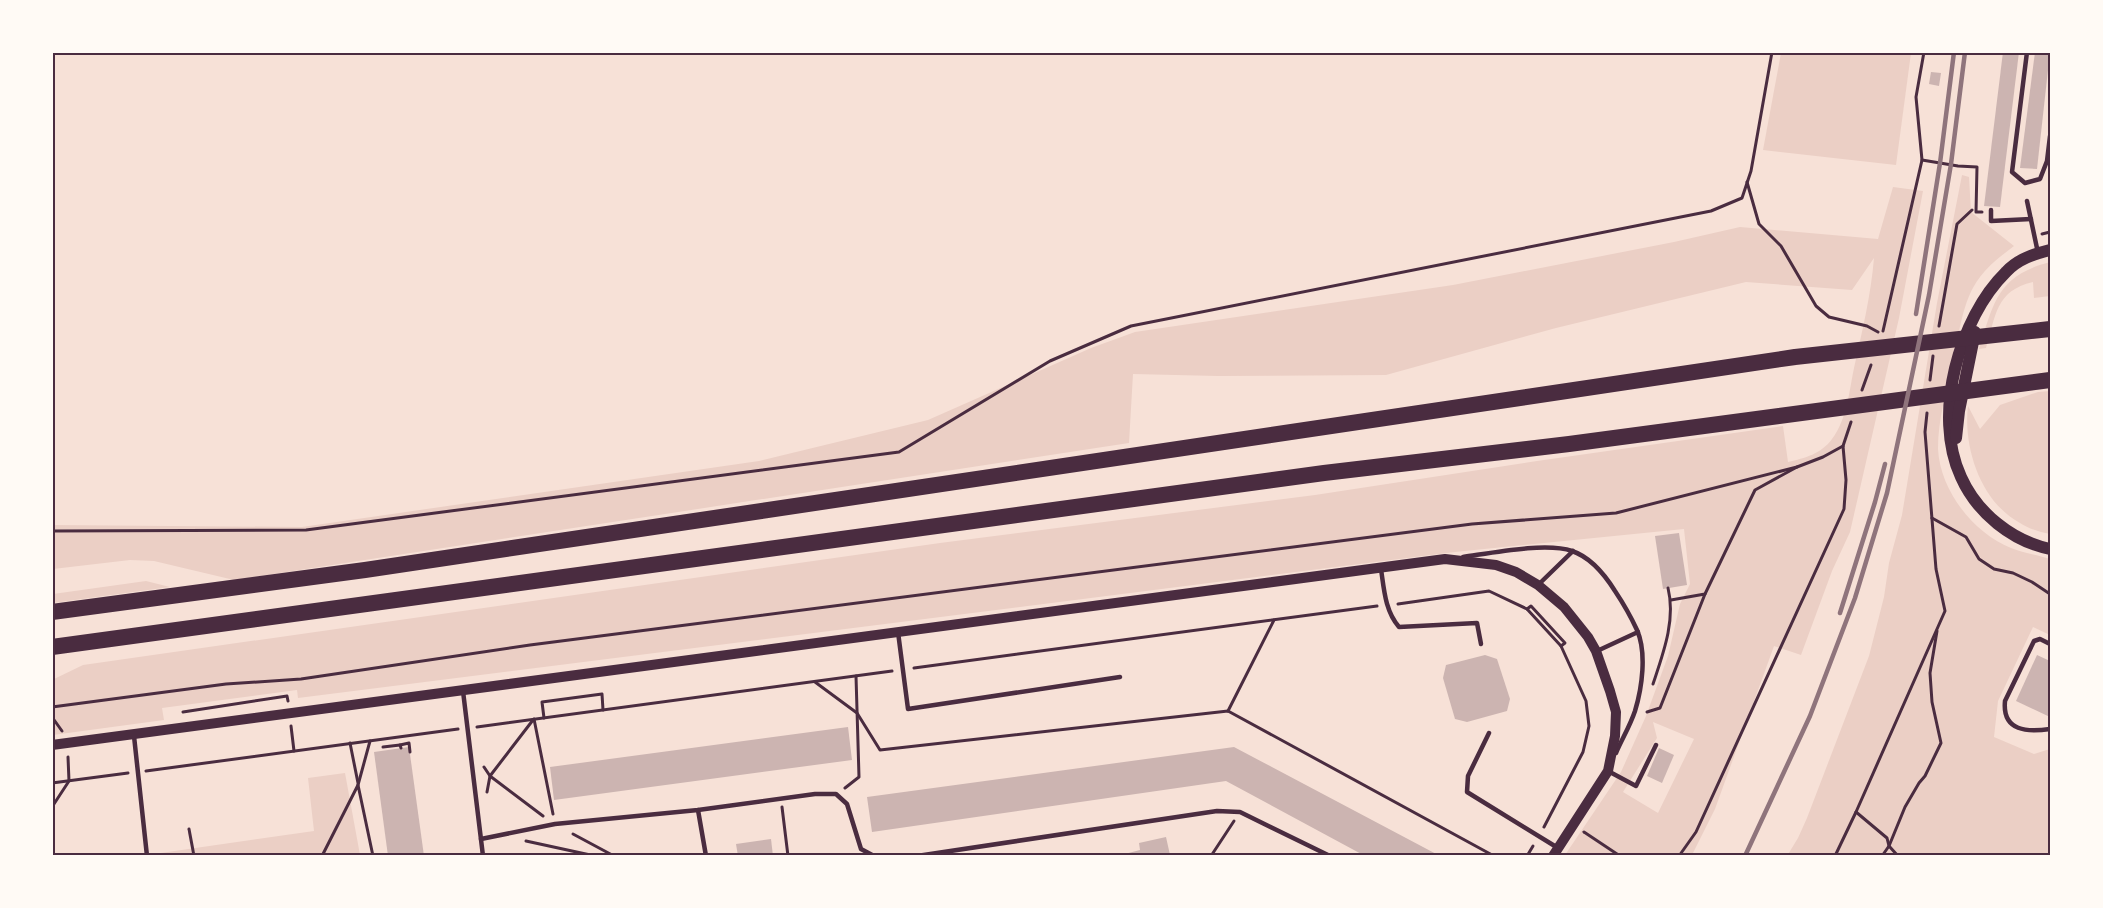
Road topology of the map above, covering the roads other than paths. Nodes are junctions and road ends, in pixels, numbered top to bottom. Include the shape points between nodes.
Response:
1 (2027, 52) edge
2 (2050, 136) edge
3 (2049, 161) edge
4 (2027, 201) dead end
5 (1991, 211) road end
6 (2031, 219) junction
7 (2050, 250) edge
8 (2038, 253) junction
9 (2050, 329) edge
10 (2050, 380) edge
11 (2050, 549) edge
12 (1573, 551) junction
13 (1445, 559) junction
14 (1381, 569) junction
15 (1538, 585) junction
16 (52, 612) edge
17 (897, 632) junction
18 (1638, 632) junction
19 (1481, 644) dead end
20 (2050, 644) edge
21 (52, 647) edge
22 (1596, 651) junction
23 (1120, 677) dead end
24 (462, 689) junction
25 (2050, 729) edge
26 (1489, 733) dead end
27 (133, 734) junction
28 (52, 745) edge
29 (1656, 745) dead end
30 (1608, 771) junction
31 (698, 810) junction
32 (481, 839) junction
33 (1556, 852) edge
34 (147, 855) edge
35 (483, 855) edge
36 (706, 855) edge
37 (874, 855) edge
38 (917, 855) edge
39 (1330, 855) edge

1 - 3 lane via 2012,172 2025,183 2040,179
2 - 3 lane
4 - 6 lane
5 - 6 lane via 1990,221
6 - 8 lane
7 - 8 main road
8 - 11 main road via 2006,271 1969,326 1961,348 1948,421 1961,477 1977,503 1996,524
9 - 16 highway via 1795,357 365,570
10 - 21 highway via 1300,476
12 - 13 lane via 1531,549
12 - 15 lane
12 - 18 lane via 1599,569
13 - 14 street
13 - 15 street via 1496,565
14 - 17 street
14 - 19 lane via 1387,605 1399,627 1477,623
15 - 22 street via 1564,607
17 - 23 lane via 908,709
17 - 24 street
18 - 22 lane
18 - 30 lane via 1642,675 1635,711
20 - 25 lane via 2040,639 2034,641 2004,710 2013,726 2030,732
22 - 30 street via 1616,712
24 - 27 street
24 - 32 lane
26 - 33 lane via 1468,776 1467,792 1539,836
27 - 28 street
27 - 34 lane
29 - 30 lane via 1636,786
30 - 33 street
31 - 32 lane via 555,824
31 - 36 lane
31 - 37 lane via 836,794 848,804 861,849
32 - 35 lane
38 - 39 lane via 1217,812 1240,812

